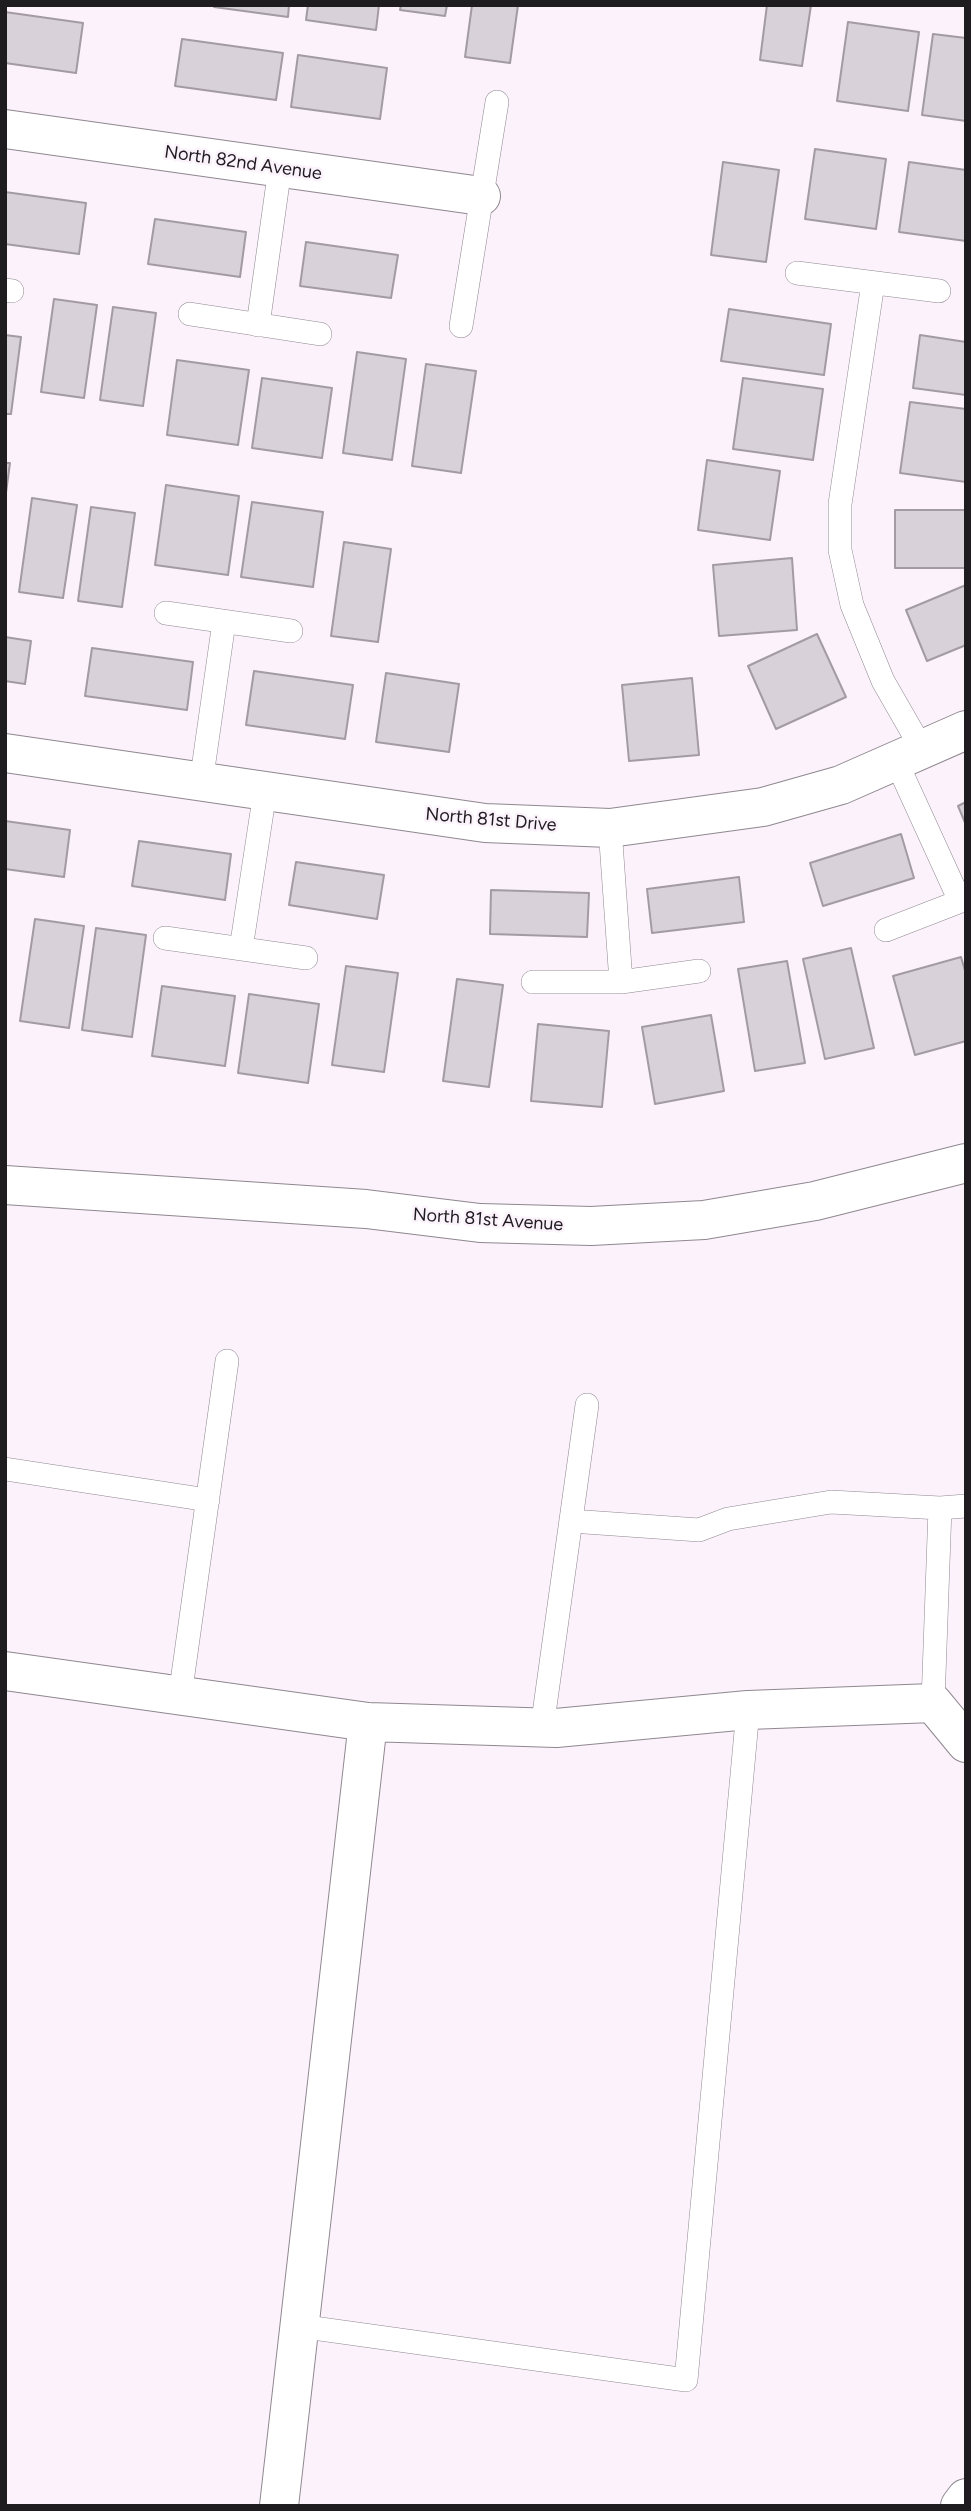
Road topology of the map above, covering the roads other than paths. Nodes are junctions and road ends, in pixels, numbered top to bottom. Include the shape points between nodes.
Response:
1 (497, 102) dead end
2 (5, 130) edge
3 (280, 168) junction
4 (481, 196) junction
5 (797, 273) dead end
6 (873, 283) junction
7 (939, 292) dead end
8 (190, 314) dead end
9 (258, 325) junction
10 (461, 326) dead end
11 (320, 334) dead end
12 (166, 614) dead end
13 (224, 622) junction
14 (291, 631) dead end
15 (966, 730) edge
16 (5, 753) edge
17 (909, 755) junction
18 (201, 783) junction
19 (265, 792) junction
20 (610, 828) junction
21 (963, 900) edge
22 (886, 930) dead end
23 (164, 938) dead end
24 (242, 949) junction
25 (306, 958) dead end
26 (699, 971) dead end
27 (533, 982) dead end
28 (621, 982) junction
29 (966, 1163) edge
30 (5, 1185) edge
31 (227, 1361) dead end
32 (587, 1405) dead end
33 (5, 1469) edge
34 (208, 1500) junction
35 (966, 1506) edge
36 (940, 1508) junction
37 (571, 1521) junction
38 (5, 1671) edge
39 (180, 1696) junction
40 (933, 1703) junction
41 (748, 1710) junction
42 (368, 1722) junction
43 (542, 1728) junction
44 (966, 1743) edge
45 (299, 2326) junction
46 (966, 2498) edge
47 (279, 2506) edge
48 (960, 2506) edge

1 - 4 lane
2 - 3 street, North 82nd Avenue
3 - 4 street, North 82nd Avenue
3 - 9 lane
4 - 10 lane
5 - 6 lane
6 - 7 lane
6 - 17 lane via 840,504 840,550 852,605
8 - 9 lane
9 - 11 lane
12 - 13 lane
13 - 14 lane
13 - 18 lane
15 - 17 street, North 81st Drive
16 - 18 street, North 81st Drive
17 - 20 street, North 81st Drive via 841,785 763,807
17 - 21 lane
18 - 19 street, North 81st Drive
19 - 20 street, North 81st Drive via 485,823
19 - 24 lane
20 - 28 lane
21 - 22 lane
23 - 24 lane
24 - 25 lane
26 - 28 lane
27 - 28 lane
29 - 30 street, North 81st Avenue via 815,1201 729,1216 591,1226 480,1223 366,1209
31 - 34 lane
32 - 37 lane
33 - 34 lane
34 - 39 lane
35 - 36 lane
36 - 37 lane via 831,1502 728,1519 699,1530
36 - 40 lane
37 - 43 lane
38 - 39 street
39 - 42 street
40 - 41 street
40 - 44 street
41 - 43 street
41 - 45 lane via 686,2380
42 - 43 street
42 - 45 street
45 - 47 street
46 - 48 street

